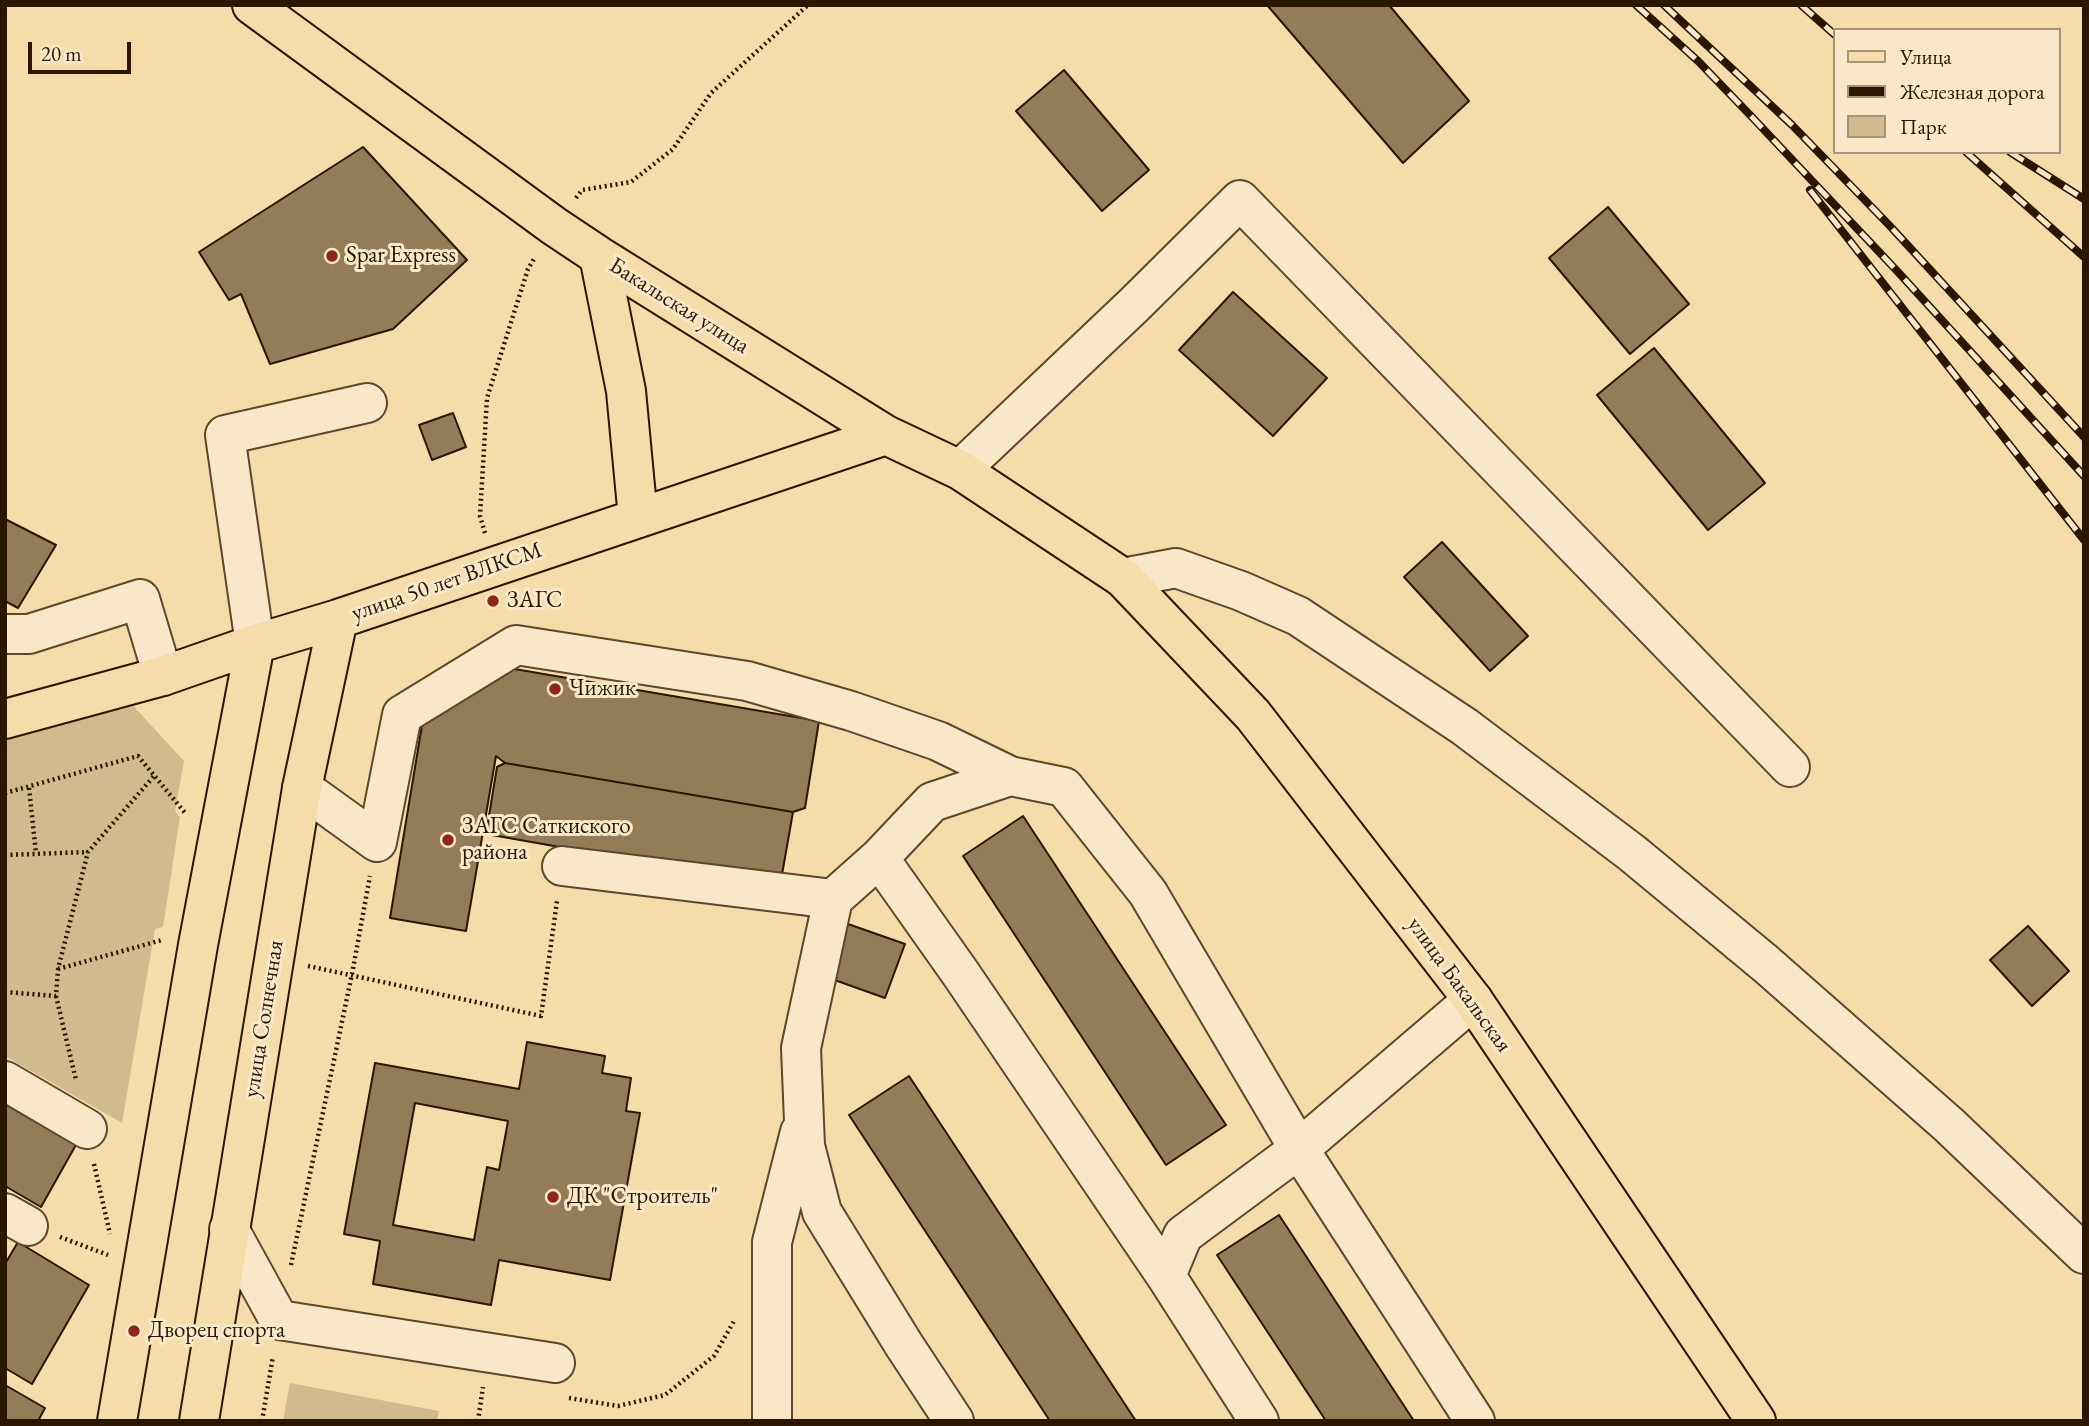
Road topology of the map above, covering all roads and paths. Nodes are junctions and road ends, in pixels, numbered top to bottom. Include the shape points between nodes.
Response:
1 (252, 5) edge
2 (598, 256) junction
3 (366, 402) dead end
4 (886, 435) junction
5 (960, 470) junction
6 (638, 518) junction
7 (1123, 578) junction
8 (338, 620) junction
9 (5, 634) edge
10 (255, 644) junction
11 (163, 676) junction
12 (5, 719) edge
13 (138, 756) dead end
14 (1790, 767) dead end
15 (154, 776) dead end
16 (1010, 776) junction
17 (29, 787) junction
18 (302, 788) junction
19 (5, 793) edge
20 (377, 842) junction
21 (88, 852) junction
22 (36, 853) junction
23 (5, 855) edge
24 (879, 858) junction
25 (562, 866) joint
26 (833, 899) junction
27 (198, 945) junction
28 (273, 960) junction
29 (58, 969) junction
30 (352, 974) junction
31 (5, 992) edge
32 (1473, 1000) junction
33 (5, 1081) edge
34 (804, 1117) junction
35 (87, 1129) dead end
36 (1299, 1149) junction
37 (17, 1219) edge
38 (229, 1229) junction
39 (2084, 1254) edge
40 (115, 1257) dead end
41 (291, 1267) dead end
42 (1166, 1276) junction
43 (738, 1315) dead end
44 (279, 1320) junction
45 (560, 1380) joint
46 (484, 1385) dead end
47 (117, 1421) edge
48 (199, 1421) edge
49 (262, 1421) edge
50 (478, 1421) edge
51 (772, 1421) edge
52 (954, 1421) edge
53 (1259, 1421) edge
54 (1475, 1421) edge
55 (1756, 1421) edge

1 - 2 main road, Бакальская улица
2 - 4 main road, Бакальская улица
2 - 6 main road via 626,391
3 - 10 lane via 225,435
4 - 5 main road, Бакальская улица
4 - 6 main road, улица 50 лет ВЛКСМ
5 - 7 main road, Бакальская улица
5 - 14 lane via 1240,200
6 - 8 main road, улица 50 лет ВЛКСМ
7 - 32 main road, улица Бакальская via 1253,715
7 - 39 lane via 1176,568 1298,615 1465,727 1632,853 1766,964 1949,1125
8 - 10 main road, улица 50 лет ВЛКСМ
8 - 18 main road, улица Солнечная
9 - 11 lane via 29,634 140,599
10 - 11 main road, улица 50 лет ВЛКСМ
10 - 27 main road
11 - 12 main road, улица 50 лет ВЛКСМ
13 - 17 path
15 - 21 path
16 - 20 lane via 938,741 747,681 516,645 402,715
16 - 24 lane via 932,802
16 - 36 lane via 1064,787 1149,892
17 - 19 path
17 - 22 path
18 - 20 lane
18 - 28 main road, улица Солнечная
20 - 30 path
21 - 22 path
21 - 29 path
22 - 23 path
24 - 26 lane
24 - 42 lane
25 - 26 lane
25 - 30 path via 541,1016
26 - 34 lane via 802,1048
27 - 29 path via 171,938
27 - 47 main road
28 - 30 path
28 - 38 main road, улица Солнечная
29 - 31 path via 56,996
30 - 41 path
32 - 36 lane
32 - 55 main road, улица Бакальская
33 - 35 lane
34 - 51 lane via 772,1242
34 - 52 lane via 805,1146 822,1212
36 - 42 lane via 1183,1235
36 - 54 lane
37 - 40 path
38 - 44 lane
38 - 48 main road, улица Солнечная
42 - 53 lane
43 - 45 path via 714,1356 665,1395 618,1406
44 - 45 lane
44 - 49 path
46 - 50 path

